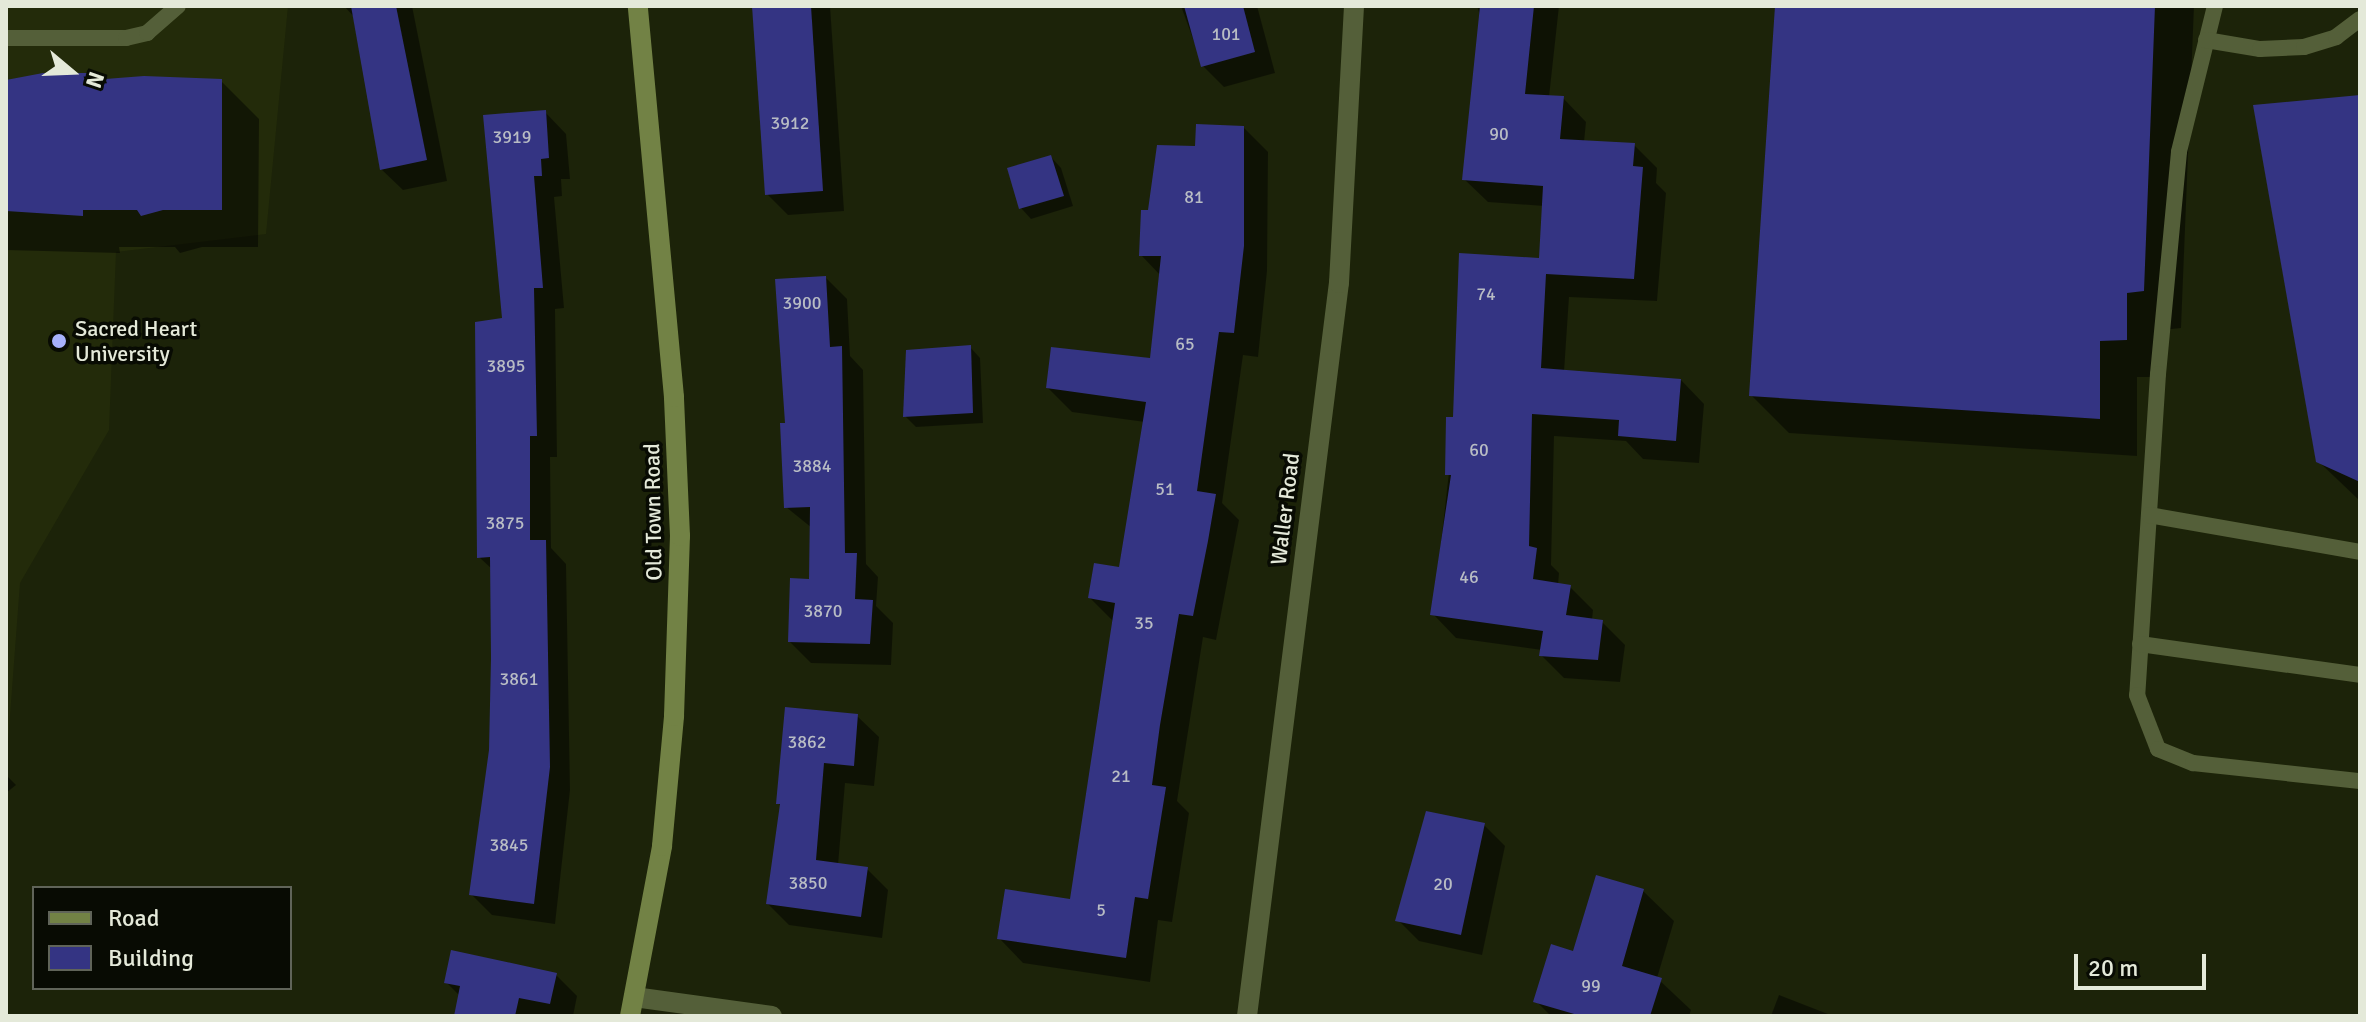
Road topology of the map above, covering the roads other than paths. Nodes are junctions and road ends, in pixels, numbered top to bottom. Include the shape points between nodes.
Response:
1 (178, 6) edge
2 (638, 6) edge
3 (1354, 6) edge
4 (2215, 6) edge
5 (2360, 19) edge
6 (6, 38) edge
7 (2206, 40) junction
8 (2149, 515) junction
9 (2360, 552) edge
10 (2140, 644) junction
11 (2360, 675) edge
12 (2360, 781) edge
13 (632, 1006) edge
14 (772, 1016) edge
15 (1247, 1016) edge

1 - 6 lane via 147,33 126,38
2 - 13 main road, Old Town Road via 674,397 680,536 674,716 662,846
3 - 15 street, Waller Road via 1339,283
4 - 7 lane
5 - 7 lane via 2336,37 2304,47 2260,49
7 - 8 lane via 2179,152
8 - 9 lane
8 - 10 lane
10 - 11 lane
10 - 12 lane via 2137,695 2158,749 2193,763
13 - 14 street

